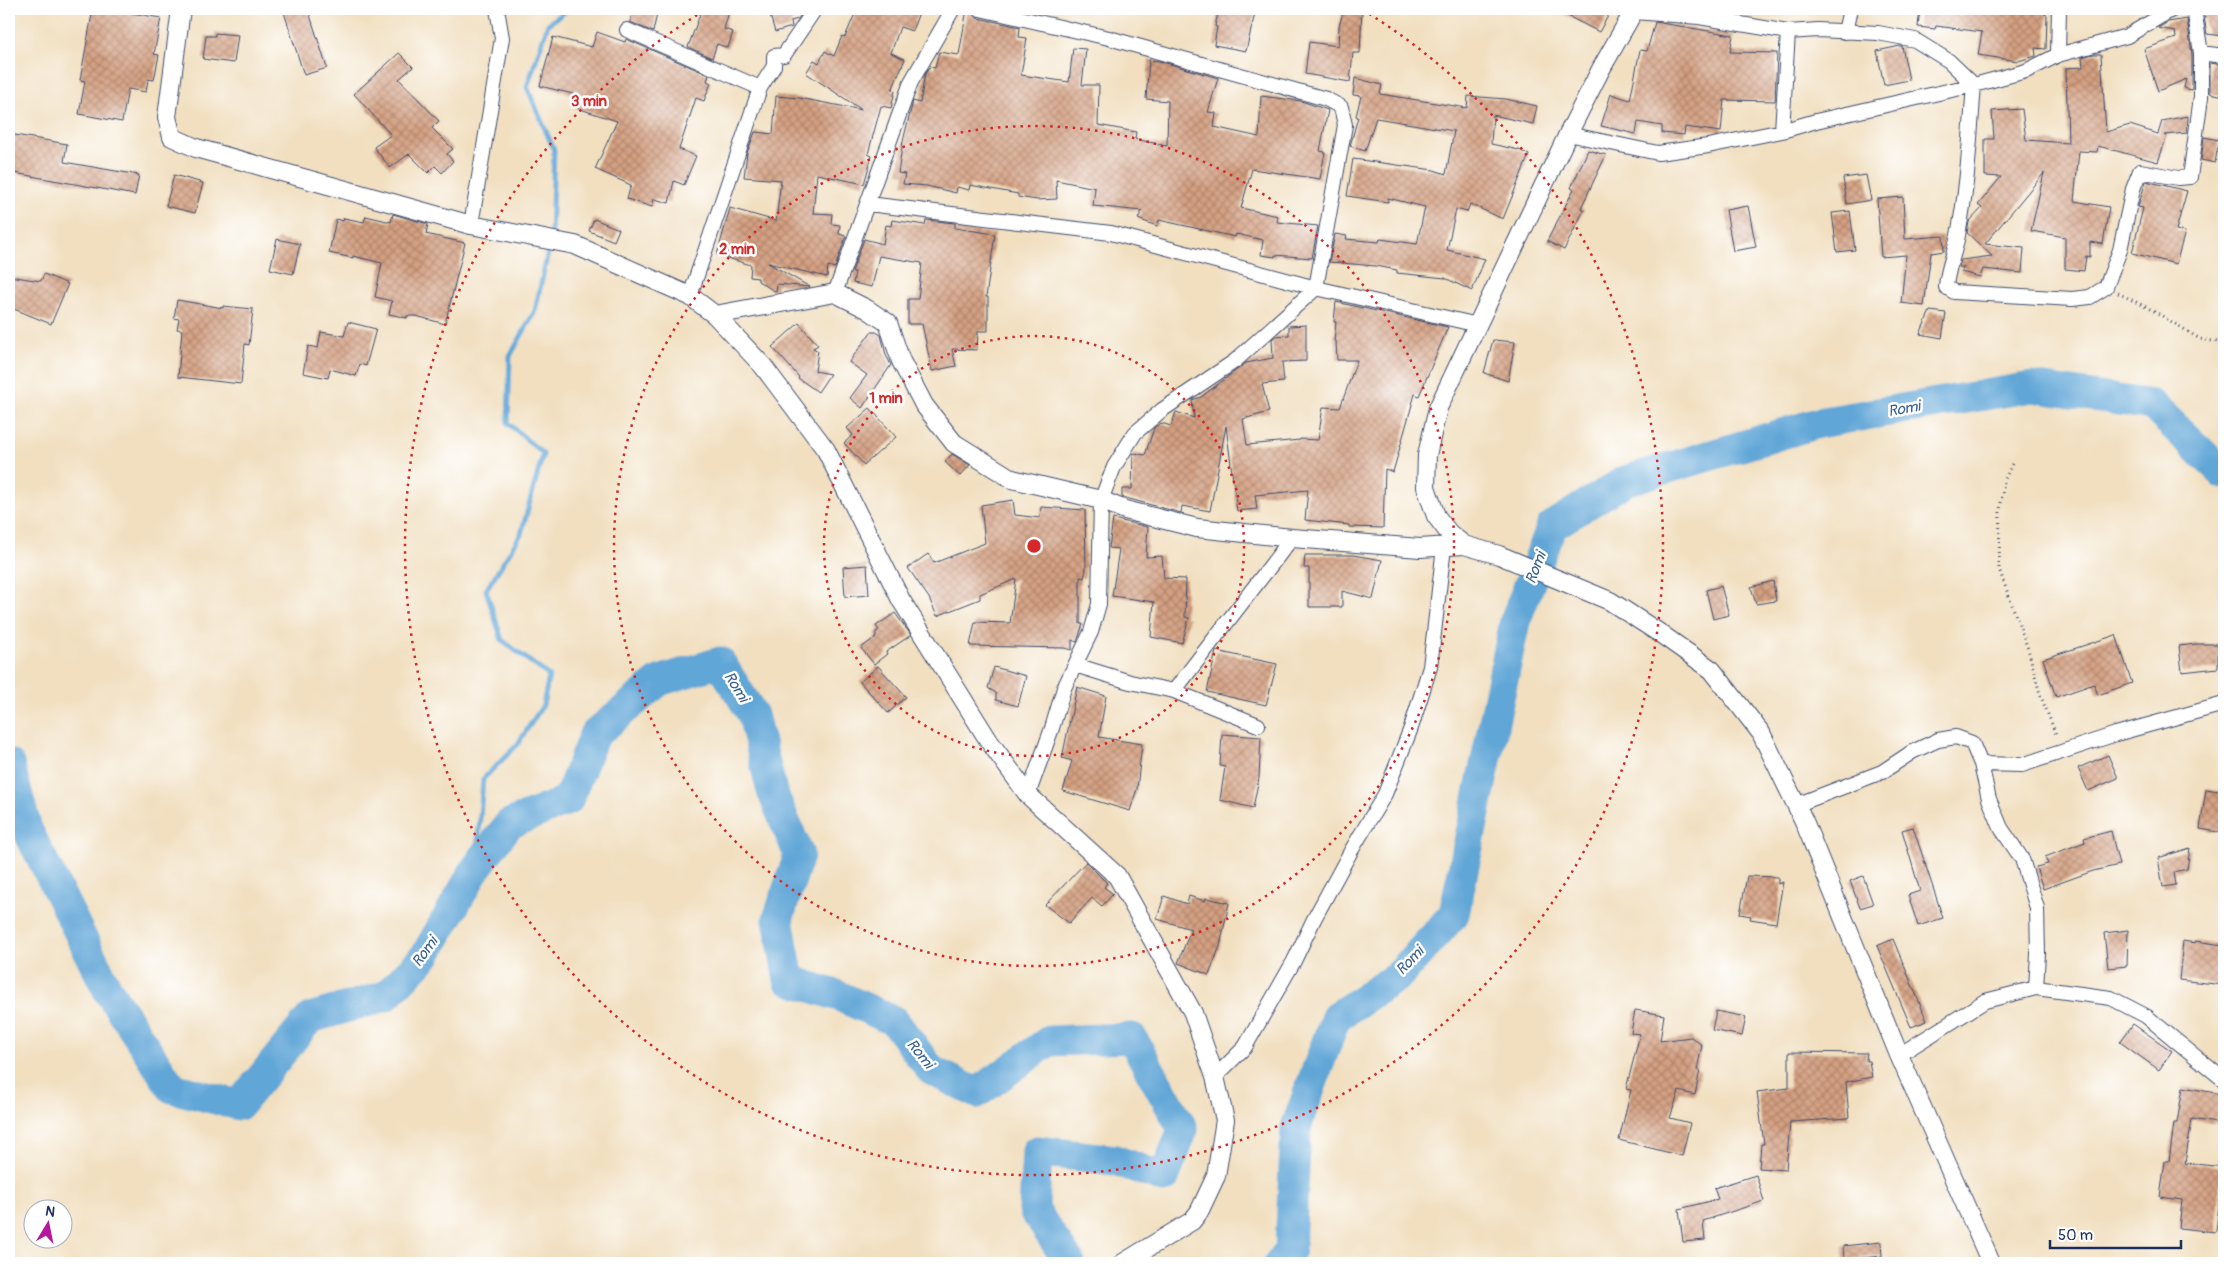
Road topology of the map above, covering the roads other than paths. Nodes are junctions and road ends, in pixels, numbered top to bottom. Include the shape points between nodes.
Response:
1 (180, 9) edge
2 (497, 9) edge
3 (814, 9) edge
4 (953, 9) edge
5 (980, 9) edge
6 (1850, 9) edge
7 (2059, 9) edge
8 (2173, 9) edge
9 (2194, 9) edge
10 (1634, 10) edge
11 (627, 30) dead end
12 (1788, 32) junction
13 (1845, 32) junction
14 (2201, 53) junction
15 (2058, 55) junction
16 (2224, 56) edge
17 (1974, 86) junction
18 (760, 88) junction
19 (1782, 131) junction
20 (1568, 134) junction
21 (868, 204) junction
22 (471, 224) junction
23 (1316, 288) junction
24 (835, 292) junction
25 (690, 296) junction
26 (715, 315) junction
27 (1478, 325) junction
28 (1101, 500) junction
29 (1292, 538) junction
30 (1464, 545) junction
31 (1444, 547) junction
32 (1075, 665) junction
33 (1174, 691) junction
34 (2224, 704) edge
35 (1258, 725) dead end
36 (1981, 764) junction
37 (1028, 795) junction
38 (1796, 805) junction
39 (2036, 988) junction
40 (1899, 1055) junction
41 (1215, 1077) junction
42 (2224, 1080) edge
43 (1123, 1263) edge
44 (1991, 1263) edge

1 - 22 street via 167,117 172,137 196,148
2 - 22 street via 502,38
3 - 18 street via 784,55 774,56 774,66
4 - 21 street via 911,82
5 - 23 street via 1109,38 1326,99 1341,107 1345,125
6 - 13 street
7 - 15 street
8 - 15 street via 2126,36
9 - 14 street
10 - 12 street
10 - 20 street
11 - 18 street
12 - 13 street
12 - 19 street
13 - 17 street via 1878,33 1915,40 1949,61
14 - 16 street
14 - 17 street via 2201,97 2190,176 2178,178 2140,171 2120,250 2106,287 2090,297 2072,300 1954,292 1946,288 1958,236
15 - 17 street via 2026,71
17 - 19 street
18 - 25 street
19 - 20 street via 1658,153
20 - 27 street
21 - 23 street via 1111,233
21 - 24 street
22 - 25 street via 575,245
23 - 27 street
23 - 28 street via 1235,361 1162,410 1135,433 1114,467
24 - 26 street
24 - 28 street via 888,323 901,361 924,405 954,443 1012,479
25 - 26 street
26 - 37 street via 764,366 826,450 901,600 989,741
27 - 30 street via 1438,408 1427,455 1426,487 1436,516
28 - 29 street via 1125,510 1197,528
28 - 32 street via 1099,604 1091,632
29 - 31 street
29 - 33 street
30 - 31 street
30 - 38 street via 1499,555 1610,601 1712,670 1761,733
31 - 41 street via 1430,666 1411,728 1384,794 1245,1047
32 - 33 street
32 - 37 street via 1064,688
33 - 35 street
34 - 36 street via 2116,734 2022,765
36 - 38 street via 1972,743 1956,737 1938,740 1882,772
36 - 39 street via 1989,799 2001,828 2022,859 2037,908
37 - 41 street via 1117,876 1193,1013
38 - 40 street
39 - 40 street via 1985,1001
39 - 42 street via 2110,998 2146,1016
40 - 44 street
41 - 43 street via 1224,1120 1216,1176 1199,1212 1192,1221

